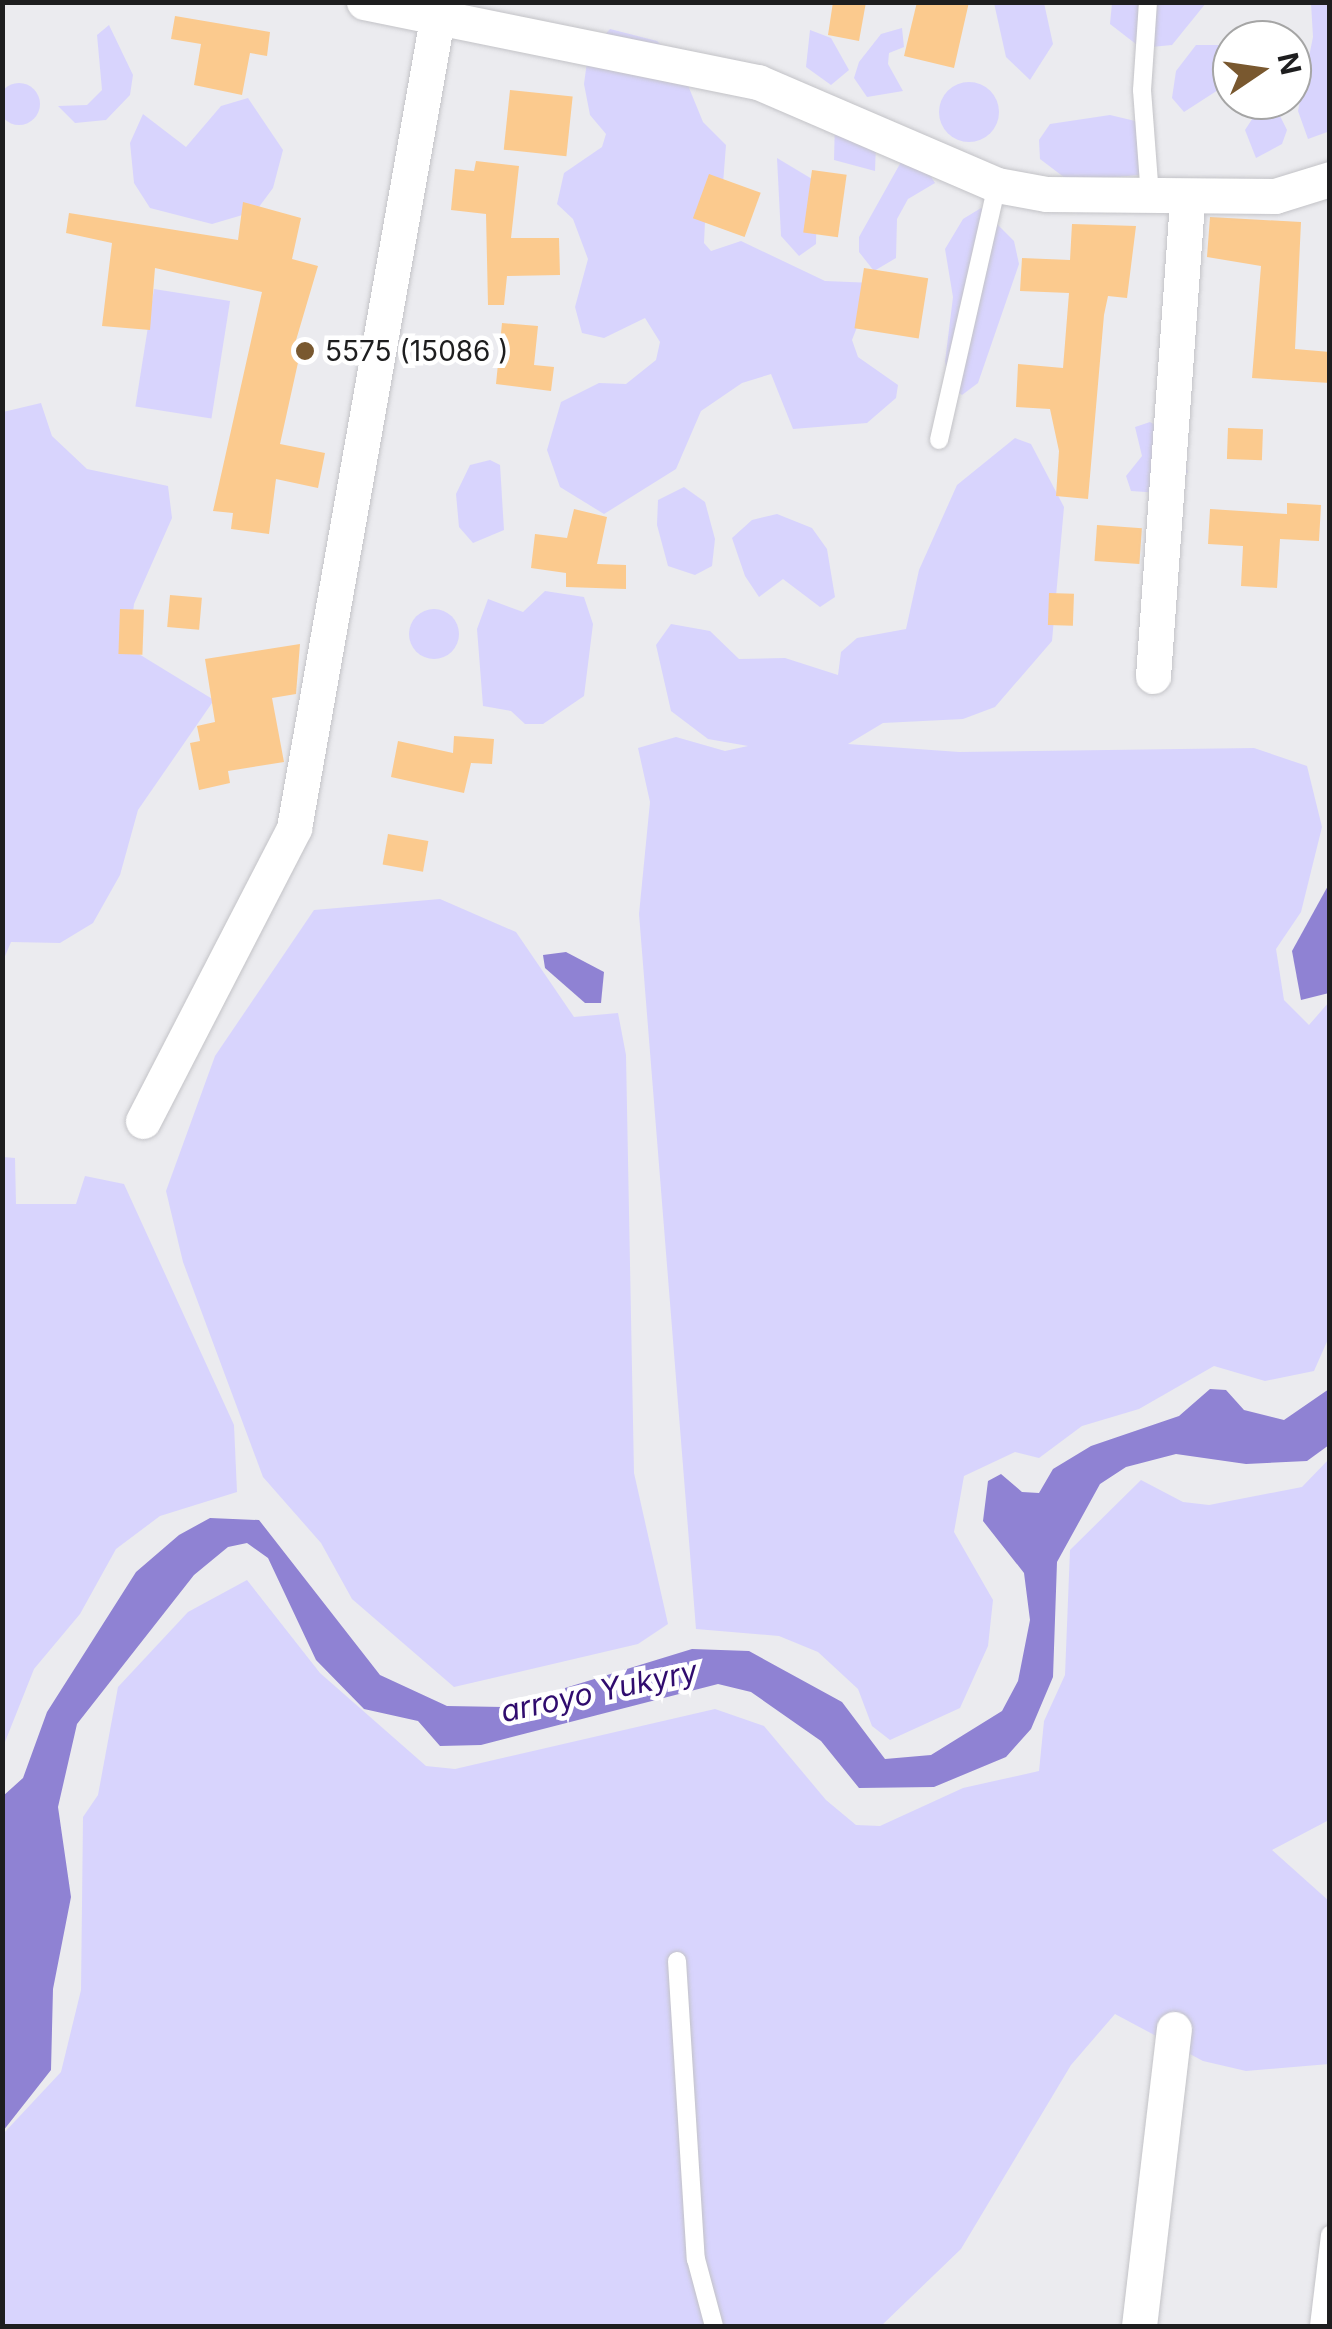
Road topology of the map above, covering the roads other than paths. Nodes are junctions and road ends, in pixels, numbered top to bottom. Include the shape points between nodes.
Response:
1 (364, 2) edge
2 (1148, 2) edge
3 (513, 18) edge
4 (437, 19) junction
5 (1330, 179) edge
6 (998, 185) junction
7 (1150, 196) junction
8 (1187, 196) junction
9 (939, 440) dead end
10 (1153, 676) dead end
11 (143, 1121) dead end
12 (678, 1960) dead end
13 (1174, 2029) dead end
14 (1330, 2234) edge
15 (714, 2326) edge
16 (1138, 2326) edge
17 (1318, 2326) edge

1 - 4 street
2 - 7 lane via 1142,90
3 - 4 street
3 - 6 street via 758,82
4 - 11 street via 294,828
5 - 8 street via 1275,196
6 - 7 street via 1046,194
6 - 9 lane
7 - 8 street
8 - 10 street
12 - 15 lane via 696,2258
13 - 16 street
14 - 17 lane

